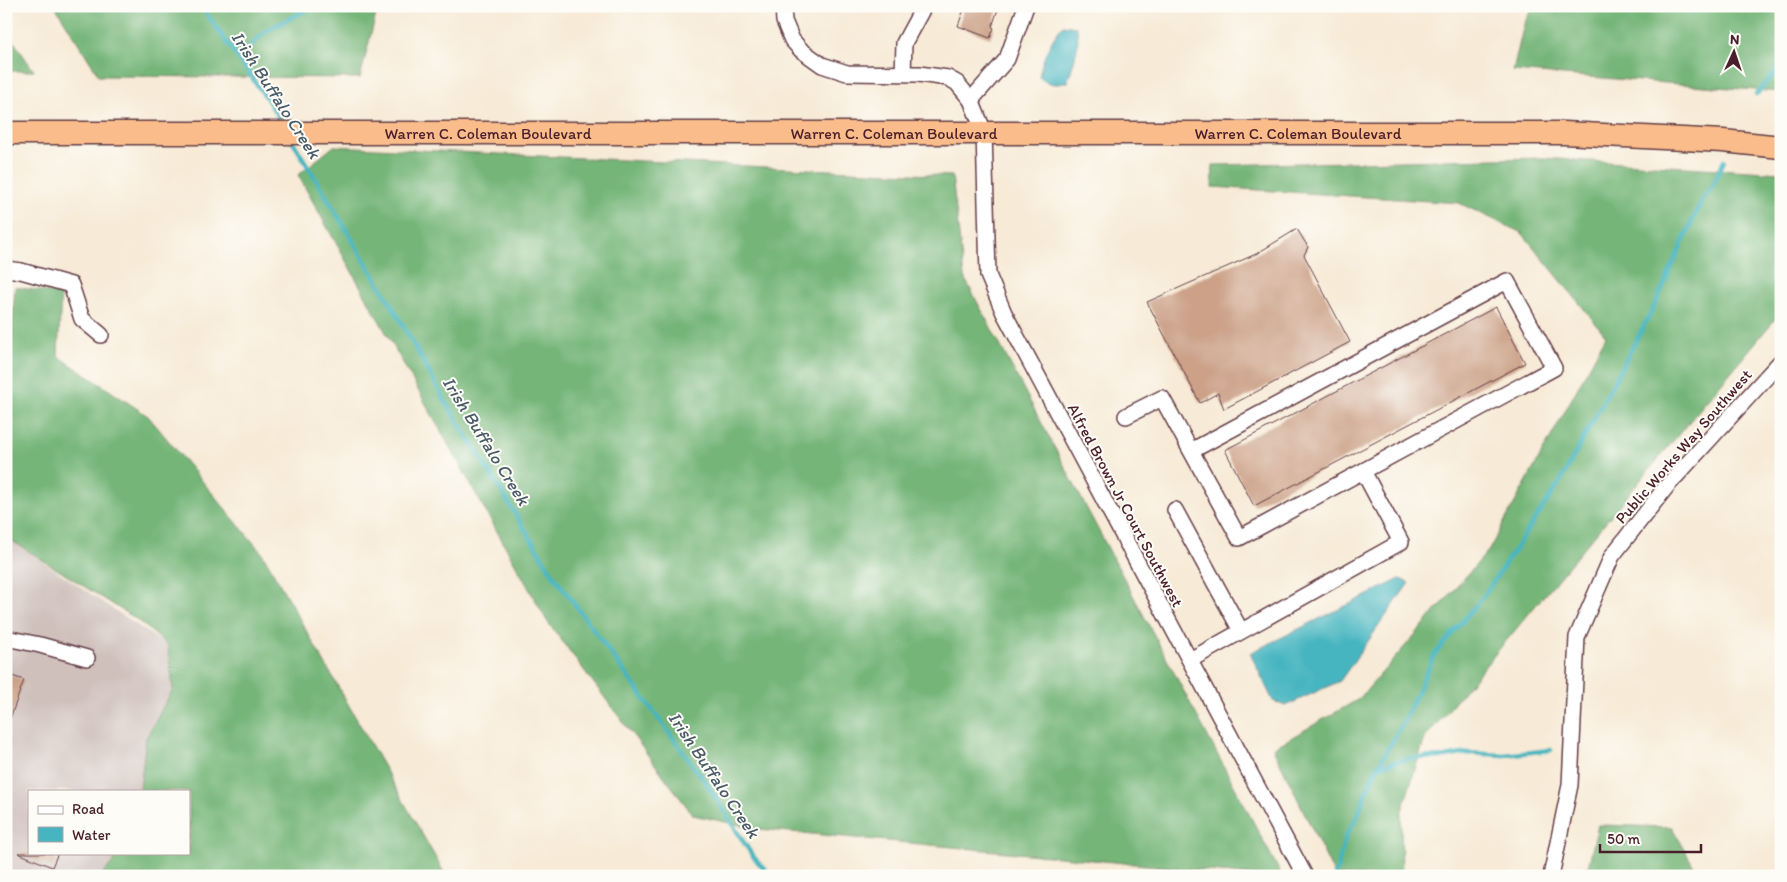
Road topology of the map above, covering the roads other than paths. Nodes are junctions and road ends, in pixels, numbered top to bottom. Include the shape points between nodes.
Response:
1 (783, 6) edge
2 (924, 6) edge
3 (1026, 6) edge
4 (903, 74) junction
5 (971, 100) junction
6 (984, 132) junction
7 (6, 133) edge
8 (1781, 147) edge
9 (6, 269) edge
10 (101, 335) dead end
11 (1781, 361) edge
12 (1126, 416) dead end
13 (1191, 451) junction
14 (1363, 471) junction
15 (1175, 510) dead end
16 (1241, 631) junction
17 (6, 638) edge
18 (86, 658) dead end
19 (1190, 660) junction
20 (1305, 876) edge
21 (1552, 876) edge

1 - 4 street via 784,21 792,40 822,65 847,73
2 - 4 street via 904,43
3 - 5 street via 1007,59
4 - 5 street via 948,78
5 - 6 street, Alfred Brown Jr Court Southwest
6 - 7 highway, Warren C. Coleman Boulevard
6 - 8 highway, Warren C. Coleman Boulevard via 1564,133
6 - 19 street, Alfred Brown Jr Court Southwest via 988,275 1004,313
9 - 10 street via 71,285 82,319
11 - 21 street, Public Works Way Southwest via 1667,486 1612,556 1577,637 1570,785
12 - 13 street via 1162,398
13 - 14 street via 1239,538
13 - 14 street via 1506,281 1554,368
14 - 16 street via 1401,542
15 - 16 street
16 - 19 street
17 - 18 street
19 - 20 street, Alfred Brown Jr Court Southwest

